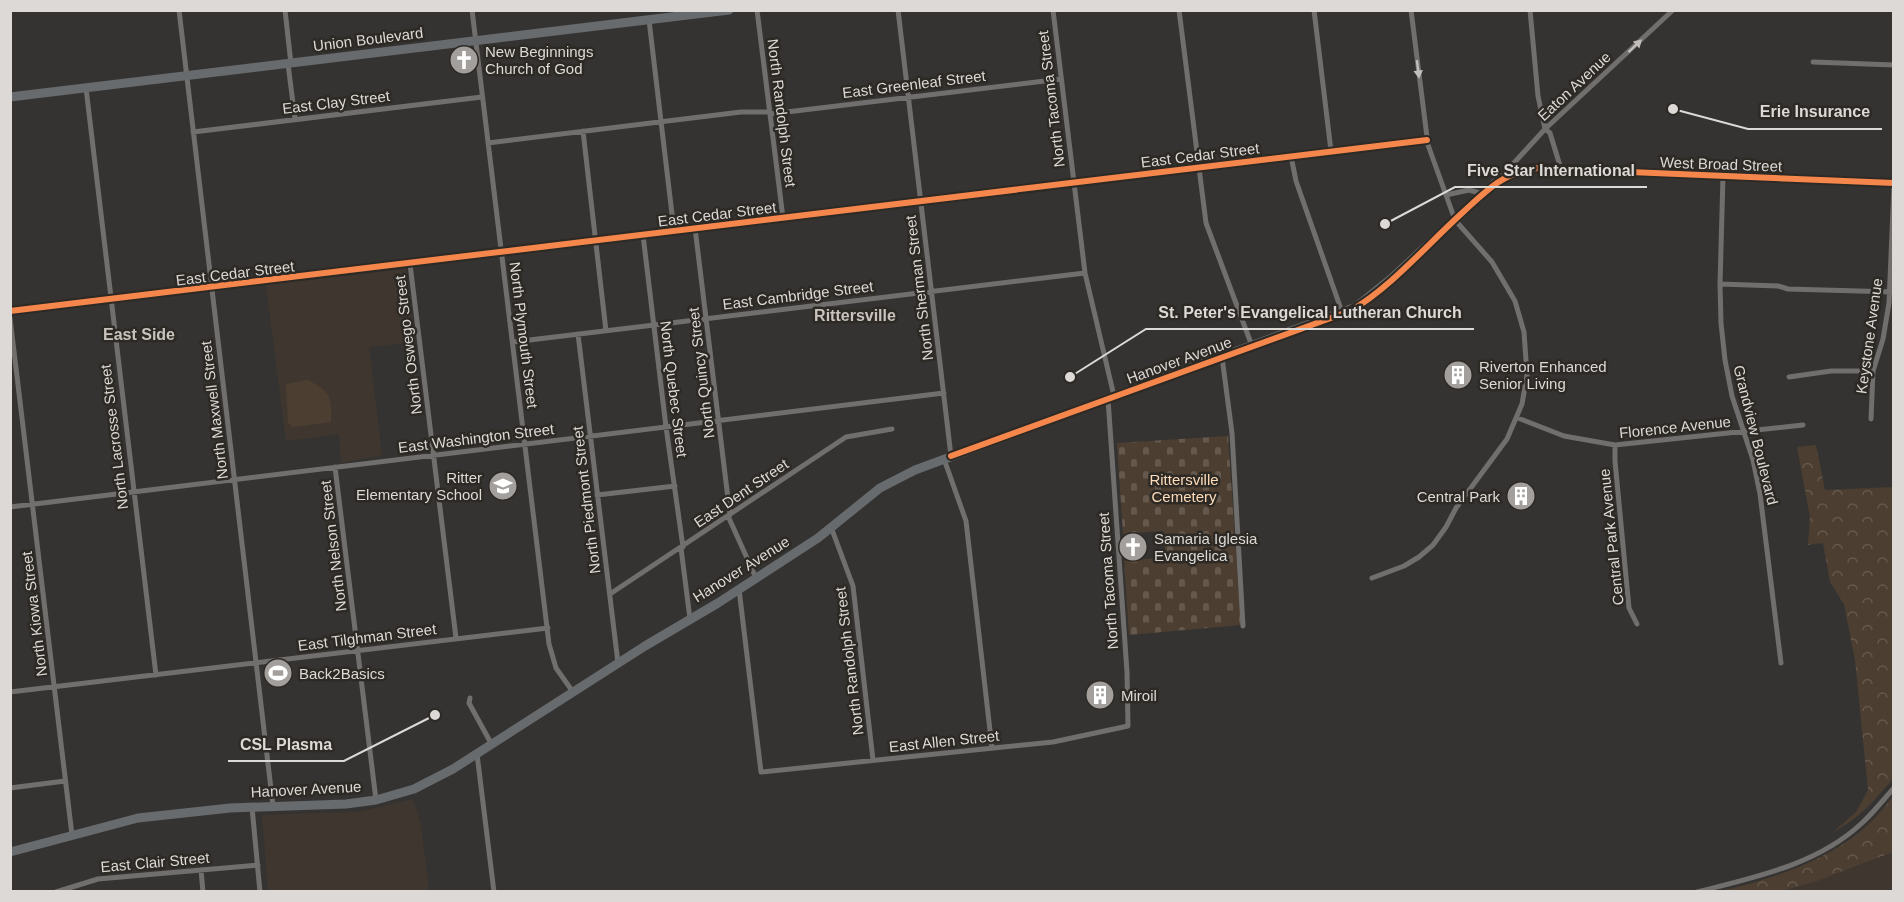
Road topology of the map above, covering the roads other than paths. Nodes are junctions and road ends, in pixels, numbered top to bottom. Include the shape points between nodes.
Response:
1 (178, 10) edge
2 (285, 10) edge
3 (472, 10) edge
4 (729, 10) edge
5 (757, 10) edge
6 (898, 10) edge
7 (1053, 10) edge
8 (1179, 10) edge
9 (1314, 10) edge
10 (1411, 10) edge
11 (1530, 10) edge
12 (1673, 10) edge
13 (661, 15) edge
14 (649, 20) junction
15 (476, 41) junction
16 (1813, 62) dead end
17 (290, 64) junction
18 (1893, 65) edge
19 (186, 76) junction
20 (1061, 79) junction
21 (86, 88) junction
22 (10, 97) edge
23 (482, 97) junction
24 (908, 97) junction
25 (770, 113) junction
26 (295, 119) junction
27 (661, 122) junction
28 (1545, 129) junction
29 (583, 131) junction
30 (193, 132) junction
31 (1427, 140) junction
32 (488, 143) junction
33 (1331, 151) junction
34 (1291, 156) junction
35 (1198, 167) junction
36 (1548, 169) joint
37 (1561, 170) junction
38 (1723, 176) junction
39 (1074, 183) junction
40 (1495, 183) junction
41 (1893, 184) edge
42 (1483, 194) junction
43 (1446, 195) junction
44 (921, 201) junction
45 (783, 218) junction
46 (1455, 220) junction
47 (695, 228) junction
48 (674, 231) junction
49 (643, 235) junction
50 (596, 240) junction
51 (501, 253) junction
52 (410, 264) junction
53 (1085, 273) junction
54 (1720, 284) junction
55 (212, 287) junction
56 (932, 291) junction
57 (1891, 292) edge
58 (110, 299) junction
59 (10, 311) edge
60 (1343, 314) junction
61 (10, 318) edge
62 (707, 318) junction
63 (654, 325) junction
64 (606, 331) junction
65 (578, 334) junction
66 (513, 342) junction
67 (1252, 346) junction
68 (1222, 357) junction
69 (1874, 371) junction
70 (1789, 377) dead end
71 (944, 393) junction
72 (1111, 398) junction
73 (1518, 418) junction
74 (1871, 419) dead end
75 (719, 420) junction
76 (1803, 425) dead end
77 (666, 427) junction
78 (892, 429) dead end
79 (1744, 432) junction
80 (590, 436) junction
81 (525, 444) junction
82 (1615, 446) junction
83 (433, 455) junction
84 (948, 457) junction
85 (335, 467) junction
86 (234, 478) junction
87 (675, 486) junction
88 (133, 491) junction
89 (597, 495) junction
90 (33, 503) junction
91 (10, 507) edge
92 (729, 516) junction
93 (831, 526) junction
94 (682, 548) junction
95 (756, 578) junction
96 (1372, 578) dead end
97 (739, 589) junction
98 (610, 594) junction
99 (690, 619) junction
100 (1637, 624) dead end
101 (1243, 626) dead end
102 (548, 628) junction
103 (456, 638) junction
104 (357, 650) junction
105 (257, 663) junction
106 (618, 663) junction
107 (1781, 663) dead end
108 (156, 675) junction
109 (54, 688) junction
110 (10, 692) edge
111 (573, 692) junction
112 (470, 698) dead end
113 (1128, 726) joint
114 (492, 745) junction
115 (992, 748) junction
116 (477, 754) junction
117 (873, 760) junction
118 (65, 781) junction
119 (10, 788) edge
120 (1893, 788) edge
121 (376, 800) junction
122 (273, 806) junction
123 (252, 807) junction
124 (72, 835) junction
125 (10, 852) edge
126 (258, 865) junction
127 (201, 870) junction
128 (56, 891) edge
129 (203, 891) edge
130 (260, 891) edge
131 (494, 891) edge
132 (1697, 891) edge

1 - 19 street, North Maxwell Street
2 - 17 street
3 - 15 street, North Plymouth Street
4 - 13 main road, Union Boulevard
5 - 25 street, North Randolph Street
6 - 24 street, North Sherman Street
7 - 20 street, North Tacoma Street
8 - 35 street
9 - 33 street
10 -> 31 street
11 - 28 street
28 -> 12 street, Eaton Avenue
13 - 14 main road, Union Boulevard
14 - 15 main road, Union Boulevard
14 - 27 street
15 - 17 main road, Union Boulevard
15 - 23 street, North Plymouth Street
16 - 18 street
17 - 19 main road, Union Boulevard
17 - 26 street
19 - 21 main road, Union Boulevard
19 - 30 street, North Maxwell Street
20 - 24 street, East Greenleaf Street
20 - 39 street, North Tacoma Street
21 - 22 main road, Union Boulevard
21 - 58 street, North Lacrosse Street
23 - 26 street, East Clay Street
23 - 32 street, North Plymouth Street
24 - 25 street, East Greenleaf Street
24 - 44 street, North Sherman Street
25 - 27 street, East Greenleaf Street via 741,112
25 - 45 street, North Randolph Street
26 - 30 street, East Clay Street
27 - 29 street, East Greenleaf Street
27 - 48 street
28 - 37 street via 1550,133
28 - 40 street, Eaton Avenue
29 - 32 street, East Greenleaf Street
29 - 50 street
30 - 55 street, North Maxwell Street
31 - 33 street, East Cedar Street
31 - 43 street
32 - 51 street, North Plymouth Street
33 - 34 street, East Cedar Street
34 - 35 street, East Cedar Street
34 - 60 street via 1296,181
35 - 39 street, East Cedar Street
35 - 67 street via 1206,224
36 - 37 main road, West Broad Street
36 - 40 main road, Hanover Avenue via 1521,171
37 - 38 main road, West Broad Street
38 - 41 main road, West Broad Street
38 - 54 street, Grandview Boulevard
39 - 44 street, East Cedar Street
39 - 53 street, North Tacoma Street
40 - 42 main road, Hanover Avenue
41 - 57 street, Keystone Avenue
42 - 43 street via 1469,190
42 - 46 main road, Hanover Avenue
43 - 46 street
44 - 45 street, East Cedar Street
44 - 56 street, North Sherman Street
45 - 47 street, East Cedar Street
46 - 60 main road, Hanover Avenue via 1369,298
46 - 73 street via 1501,274 1521,315 1527,361
47 - 48 street, East Cedar Street
47 - 62 street, North Quincy Street
48 - 49 street, East Cedar Street
49 - 50 street, East Cedar Street
49 - 63 street, North Quebec Street
50 - 51 street, East Cedar Street
50 - 64 street
51 - 52 street, East Cedar Street
51 - 66 street, North Plymouth Street
52 - 55 street, East Cedar Street
52 - 83 street, North Oswego Street
53 - 56 street, East Cambridge Street
53 - 72 street, North Tacoma Street
54 - 57 street
54 - 79 street, Grandview Boulevard via 1725,360
55 - 58 street, East Cedar Street
55 - 86 street, North Maxwell Street
56 - 62 street, East Cambridge Street
56 - 71 street, North Sherman Street
57 - 69 street, Keystone Avenue
58 - 59 street, East Cedar Street
58 - 88 street, North Lacrosse Street
60 - 67 main road, Hanover Avenue
61 - 90 street, North Kiowa Street
62 - 63 street, East Cambridge Street
62 - 75 street, North Quincy Street
63 - 64 street, East Cambridge Street
63 - 77 street, North Quebec Street
64 - 65 street, East Cambridge Street
65 - 66 street, East Cambridge Street
65 - 80 street, North Piedmont Street
66 - 81 street, North Plymouth Street
67 - 68 main road, Hanover Avenue
68 - 72 main road, Hanover Avenue
68 - 101 street via 1232,433
69 - 70 street via 1831,370
69 - 74 street, Keystone Avenue
71 - 75 street, East Washington Street
71 - 84 street, North Sherman Street
72 - 84 main road, Hanover Avenue
72 - 113 street, North Tacoma Street
73 - 82 street, Florence Avenue via 1564,436
73 - 96 street via 1433,546 1404,567
75 - 77 street, East Washington Street
75 - 92 street, North Quincy Street
76 - 79 street, Florence Avenue
77 - 80 street, East Washington Street
77 - 87 street, North Quebec Street
78 - 92 street, East Dent Street via 846,437
79 - 82 street, Florence Avenue
79 - 107 street, Grandview Boulevard via 1760,494
80 - 81 street, East Washington Street
80 - 89 street, North Piedmont Street
81 - 83 street, East Washington Street
81 - 102 street, North Plymouth Street
82 - 100 street, Central Park Avenue via 1629,608
83 - 85 street, East Washington Street
83 - 103 street, North Oswego Street
84 - 93 main road, Hanover Avenue via 880,488
84 - 115 street, North Sherman Street via 966,521
85 - 86 street, East Washington Street
85 - 104 street, North Nelson Street
86 - 88 street, East Washington Street
86 - 105 street, North Maxwell Street
87 - 89 street
87 - 94 street, North Quebec Street
88 - 90 street, East Washington Street
88 - 108 street, North Lacrosse Street
89 - 98 street, North Piedmont Street
90 - 91 street, East Washington Street
90 - 109 street, North Kiowa Street
92 - 94 street, East Dent Street
92 - 95 street, North Quincy Street
93 - 95 main road, Hanover Avenue
93 - 117 street, North Randolph Street via 853,586
94 - 98 street, East Dent Street
94 - 99 street, North Quebec Street
95 - 97 main road, Hanover Avenue
97 - 99 main road, Hanover Avenue
97 - 117 street, East Allen Street via 761,772
98 - 106 street, North Piedmont Street
99 - 106 main road, Hanover Avenue
102 - 103 street, East Tilghman Street
102 - 111 street, North Plymouth Street via 553,662
103 - 104 street, East Tilghman Street
104 - 105 street, East Tilghman Street
104 - 121 street, North Nelson Street
105 - 108 street, East Tilghman Street
105 - 122 street, North Maxwell Street
106 - 111 main road, Hanover Avenue
108 - 109 street, East Tilghman Street
109 - 110 street, East Tilghman Street
109 - 118 street, North Kiowa Street
111 - 114 main road, Hanover Avenue
112 - 114 street via 469,703
113 - 115 street, East Allen Street via 1053,742
114 - 116 main road, Hanover Avenue
115 - 117 street, East Allen Street
116 - 121 main road, Hanover Avenue via 439,778
116 - 131 street
118 - 119 street
118 - 124 street, North Kiowa Street
120 - 132 street via 1862,824 1834,844 1794,865
121 - 122 main road, Hanover Avenue
122 - 123 main road, Hanover Avenue
123 - 124 main road, Hanover Avenue via 138,818
123 - 126 street
124 - 125 main road, Hanover Avenue
126 - 127 street, East Clair Street
126 - 130 street
127 - 128 street, East Clair Street via 98,879
127 - 129 street

